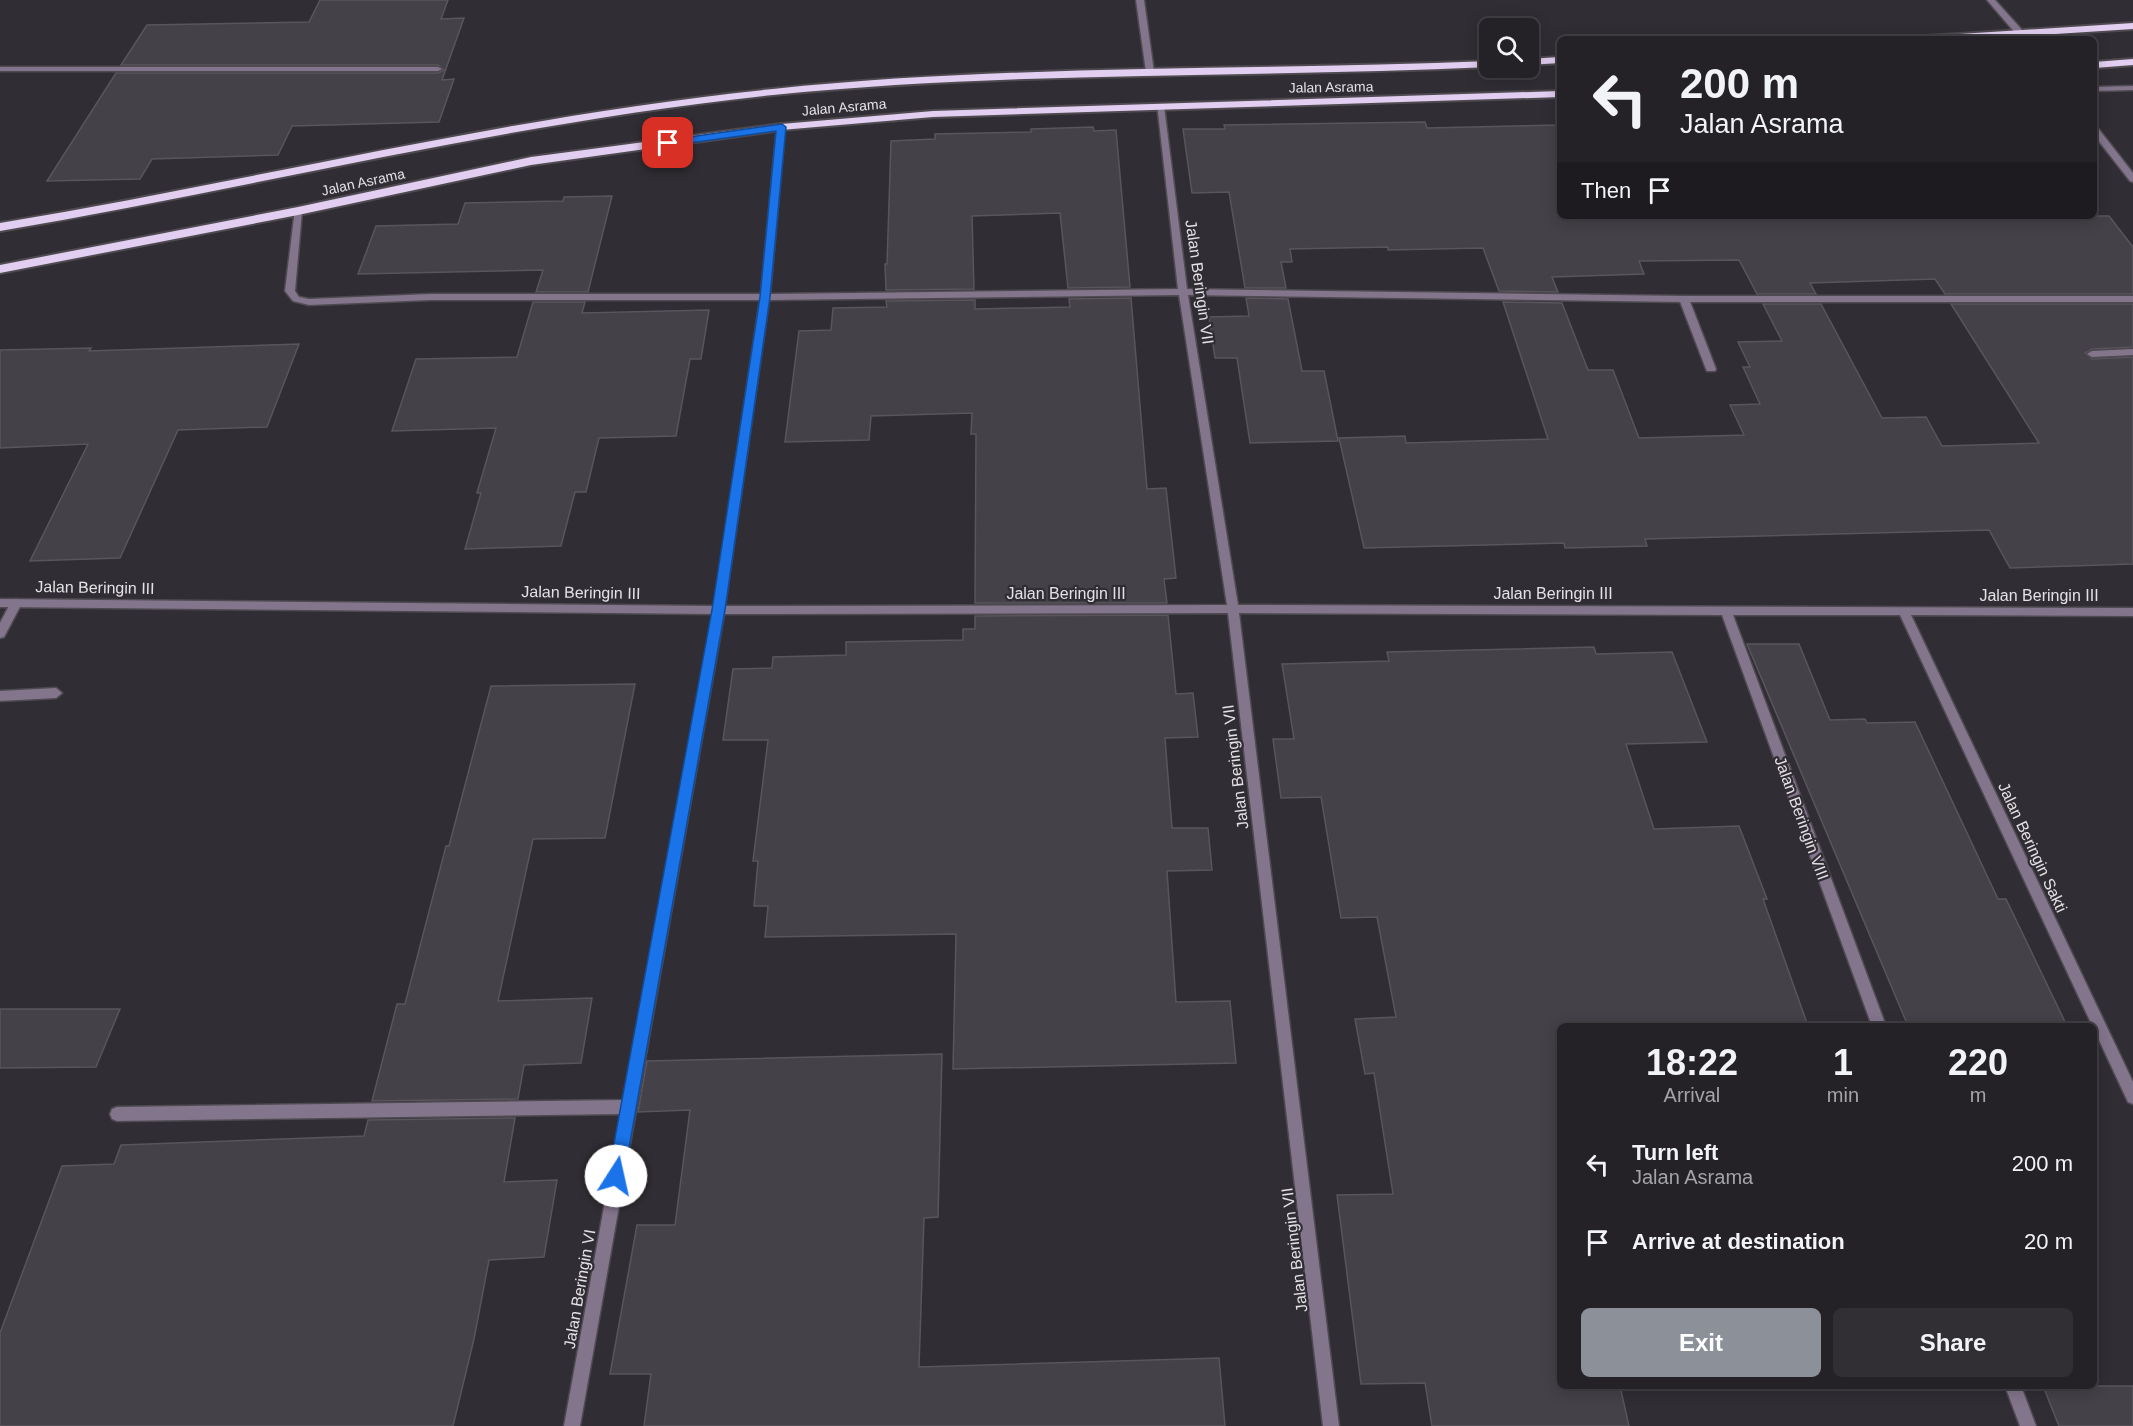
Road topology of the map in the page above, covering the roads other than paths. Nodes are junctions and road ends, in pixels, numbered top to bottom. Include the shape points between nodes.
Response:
1 (1140, 0) edge
2 (1991, 0) edge
3 (2133, 26) edge
4 (2020, 33) junction
5 (1974, 36) edge
6 (1557, 60) edge
7 (1539, 61) edge
8 (2133, 62) edge
9 (1479, 64) edge
10 (2097, 65) edge
11 (0, 69) edge
12 (438, 69) dead end
13 (1150, 72) junction
14 (2133, 88) edge
15 (2097, 89) edge
16 (1557, 94) edge
17 (1160, 106) junction
18 (782, 127) junction
19 (2097, 133) edge
20 (2133, 179) edge
21 (298, 211) junction
22 (0, 227) edge
23 (0, 269) edge
24 (1183, 292) junction
25 (765, 297) junction
26 (1684, 299) junction
27 (2133, 299) edge
28 (2133, 352) edge
29 (2092, 354) dead end
30 (1711, 369) dead end
31 (0, 603) edge
32 (16, 603) junction
33 (1233, 609) junction
34 (719, 610) junction
35 (1903, 610) junction
36 (1726, 611) junction
37 (2133, 612) edge
38 (0, 634) edge
39 (56, 693) dead end
40 (0, 696) edge
41 (1878, 1023) edge
42 (2133, 1097) edge
43 (628, 1107) junction
44 (117, 1114) dead end
45 (2014, 1389) edge
46 (572, 1426) edge
47 (1332, 1426) edge
48 (2028, 1426) edge

1 - 13 street
2 - 4 street
3 - 4 highway
4 - 5 highway
6 - 7 highway
8 - 10 highway
9 - 13 highway, Jalan Asrama
11 - 12 street
13 - 22 highway, Jalan Asrama via 936,80 748,95 527,125
14 - 15 street
16 - 17 highway, Jalan Asrama
17 - 18 highway, Jalan Asrama via 933,114
17 - 24 street, Jalan Beringin VII
18 - 21 highway, Jalan Asrama via 531,161
18 - 25 street, Jalan Beringin VI
19 - 20 street
21 - 23 highway, Jalan Asrama
21 - 25 street via 290,291 296,299 309,302 432,297
24 - 25 street
24 - 26 street
24 - 33 street, Jalan Beringin VII
25 - 34 street, Jalan Beringin VI
26 - 27 street
26 - 30 street
28 - 29 street
31 - 32 street, Jalan Beringin III
32 - 34 street, Jalan Beringin III
32 - 38 street
33 - 34 street, Jalan Beringin III
33 - 36 street, Jalan Beringin III
33 - 47 street, Jalan Beringin VII
34 - 43 street, Jalan Beringin VI
35 - 36 street, Jalan Beringin III
35 - 37 street, Jalan Beringin III
35 - 42 street, Jalan Beringin Sakti
36 - 41 street, Jalan Beringin VIII
39 - 40 street
43 - 44 street
43 - 46 street, Jalan Beringin VI
45 - 48 street

